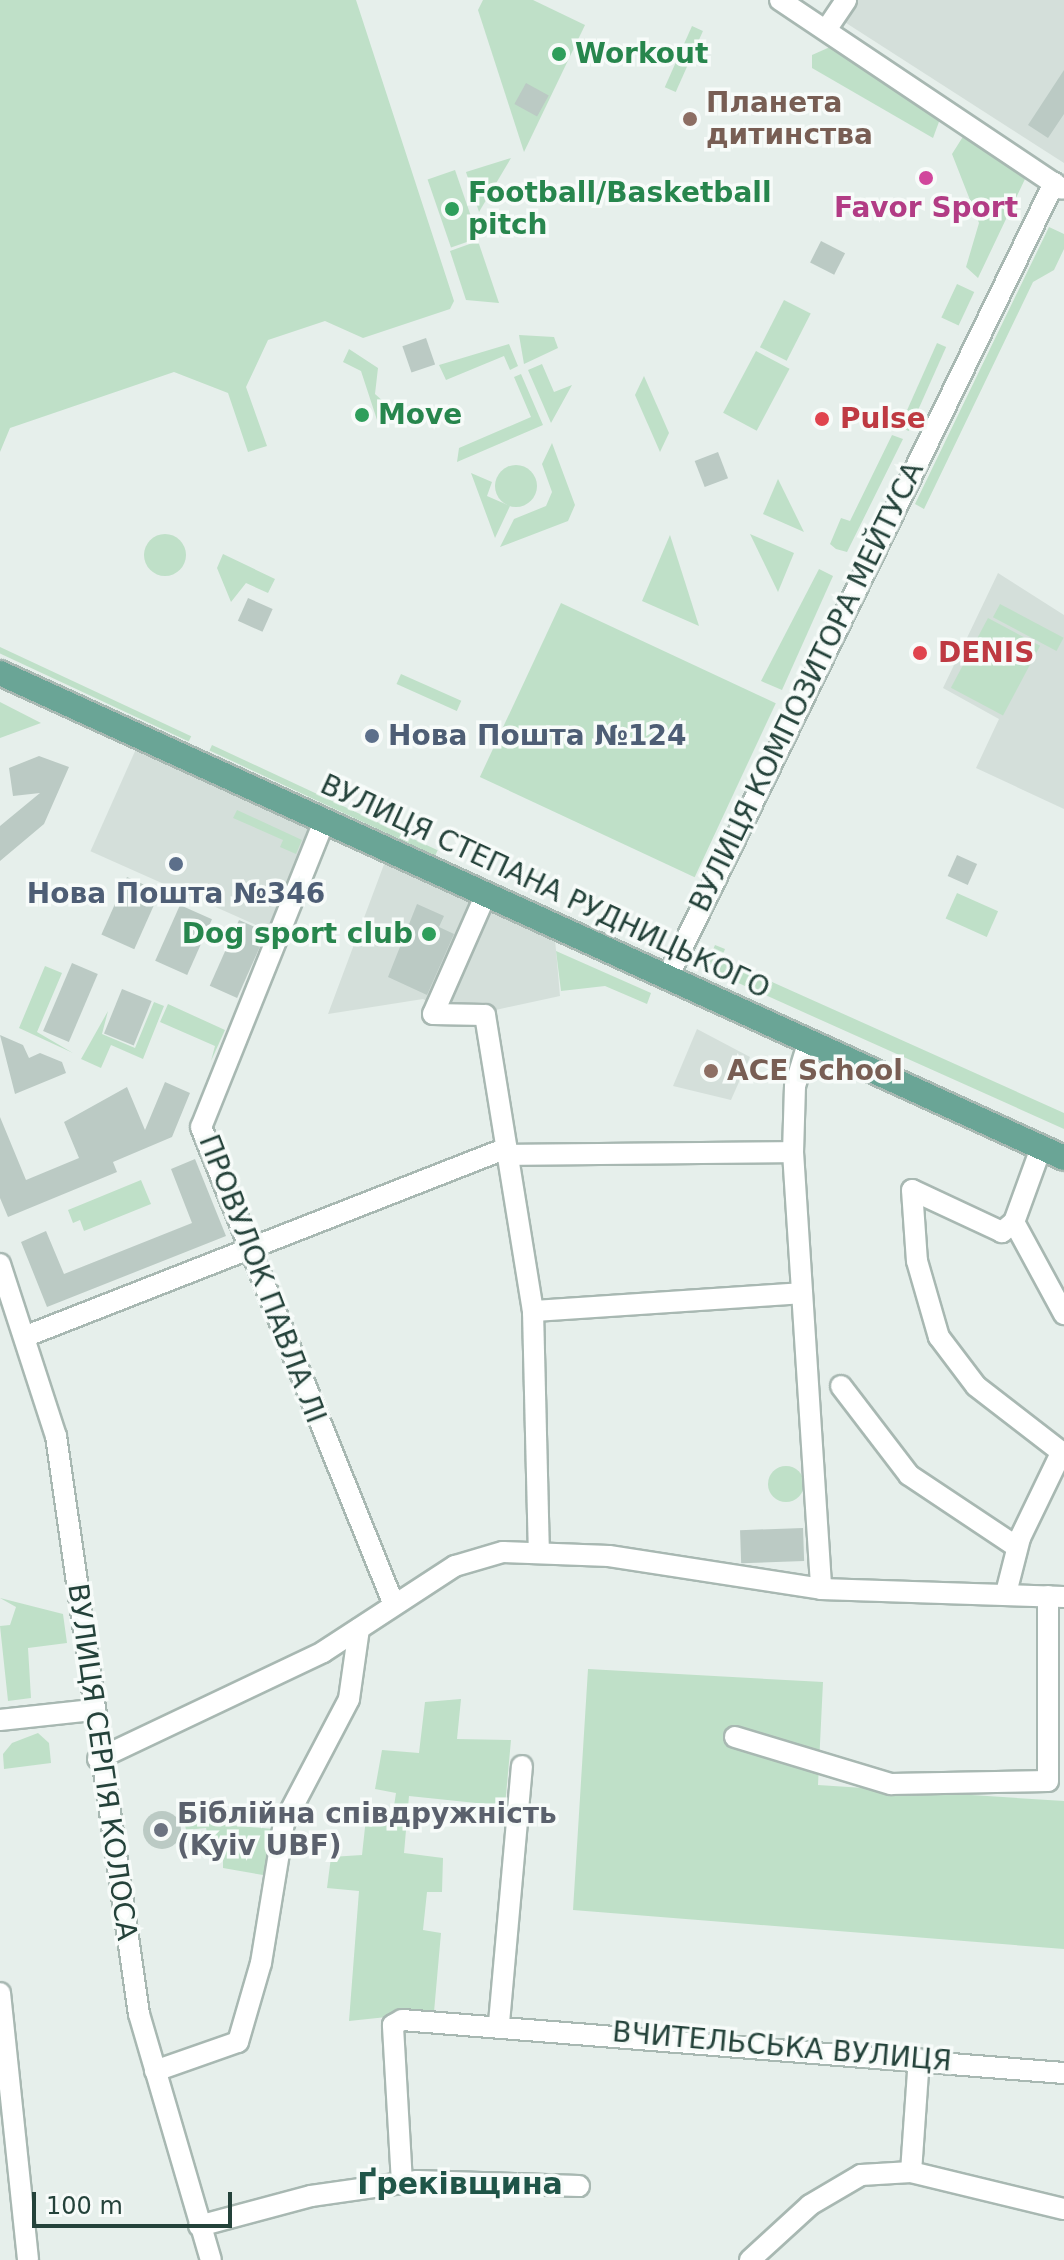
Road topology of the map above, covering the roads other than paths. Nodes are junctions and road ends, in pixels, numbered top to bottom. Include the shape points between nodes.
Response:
1 (780, 0) edge
2 (846, 0) edge
3 (826, 30) junction
4 (1059, 186) edge
5 (0, 673) edge
6 (325, 819) junction
7 (482, 902) junction
8 (668, 977) junction
9 (809, 1040) junction
10 (1041, 1148) junction
11 (508, 1151) junction
12 (793, 1152) junction
13 (1064, 1158) edge
14 (1014, 1222) junction
15 (251, 1250) junction
16 (0, 1264) edge
17 (801, 1293) junction
18 (533, 1311) junction
19 (1064, 1314) edge
20 (33, 1333) junction
21 (841, 1386) dead end
22 (1062, 1453) edge
23 (1017, 1547) junction
24 (539, 1551) junction
25 (821, 1589) junction
26 (1006, 1593) junction
27 (1056, 1597) edge
28 (394, 1605) junction
29 (359, 1629) junction
30 (92, 1710) junction
31 (0, 1720) edge
32 (735, 1737) dead end
33 (98, 1759) junction
34 (522, 1766) dead end
35 (0, 1993) edge
36 (499, 2023) junction
37 (2, 2050) edge
38 (919, 2059) junction
39 (155, 2071) junction
40 (1064, 2073) edge
41 (911, 2172) junction
42 (402, 2183) junction
43 (579, 2186) dead end
44 (1064, 2209) edge
45 (199, 2226) junction
46 (28, 2260) edge
47 (211, 2260) edge
48 (750, 2260) edge

1 - 3 street
2 - 3 street
3 - 4 street
4 - 8 street, ВУЛИЦЯ КОМПОЗИТОРА МЕЙТУСА
5 - 6 main road, ВУЛИЦЯ СТЕПАНА РУДНИЦЬКОГО
6 - 7 main road, ВУЛИЦЯ СТЕПАНА РУДНИЦЬКОГО
6 - 15 street, ПРОВУЛОК ПАВЛА ЛІ via 201,1121
7 - 8 main road, ВУЛИЦЯ СТЕПАНА РУДНИЦЬКОГО
7 - 11 street via 433,1014 485,1015
8 - 9 main road, ВУЛИЦЯ СТЕПАНА РУДНИЦЬКОГО
9 - 10 main road, ВУЛИЦЯ СТЕПАНА РУДНИЦЬКОГО
9 - 12 street via 795,1086
10 - 13 main road, ВУЛИЦЯ СТЕПАНА РУДНИЦЬКОГО
10 - 14 street
11 - 12 street
11 - 15 street
11 - 18 street
12 - 17 street
14 - 19 street
14 - 22 street via 1002,1232 912,1190 917,1261 939,1337 976,1386
15 - 20 street
15 - 28 street, ПРОВУЛОК ПАВЛА ЛІ
16 - 20 street, ВУЛИЦЯ СЕРГІЯ КОЛОСА
17 - 18 street
17 - 25 street
18 - 24 street
20 - 30 street, ВУЛИЦЯ СЕРГІЯ КОЛОСА via 56,1436
21 - 23 street via 909,1475
22 - 23 street
23 - 26 street
24 - 25 street
24 - 28 street via 471,1559
25 - 26 street
26 - 27 street
27 - 32 street via 1048,1781 891,1784
28 - 29 street
29 - 33 street via 204,1713
29 - 39 street via 349,1699 284,1823 261,1963 238,2042
30 - 31 street
30 - 33 street, ВУЛИЦЯ СЕРГІЯ КОЛОСА
33 - 39 street, ВУЛИЦЯ СЕРГІЯ КОЛОСА
34 - 36 street
35 - 37 street
36 - 38 street, ВЧИТЕЛЬСЬКА ВУЛИЦЯ
36 - 42 street, ВЧИТЕЛЬСЬКА ВУЛИЦЯ via 393,2025
37 - 46 street
38 - 40 street, ВЧИТЕЛЬСЬКА ВУЛИЦЯ
38 - 41 street
39 - 45 street, ВУЛИЦЯ СЕРГІЯ КОЛОСА
41 - 44 street
41 - 48 street via 839,2184
42 - 43 street via 464,2178
42 - 45 street via 311,2196
45 - 47 street, ВУЛИЦЯ СЕРГІЯ КОЛОСА

